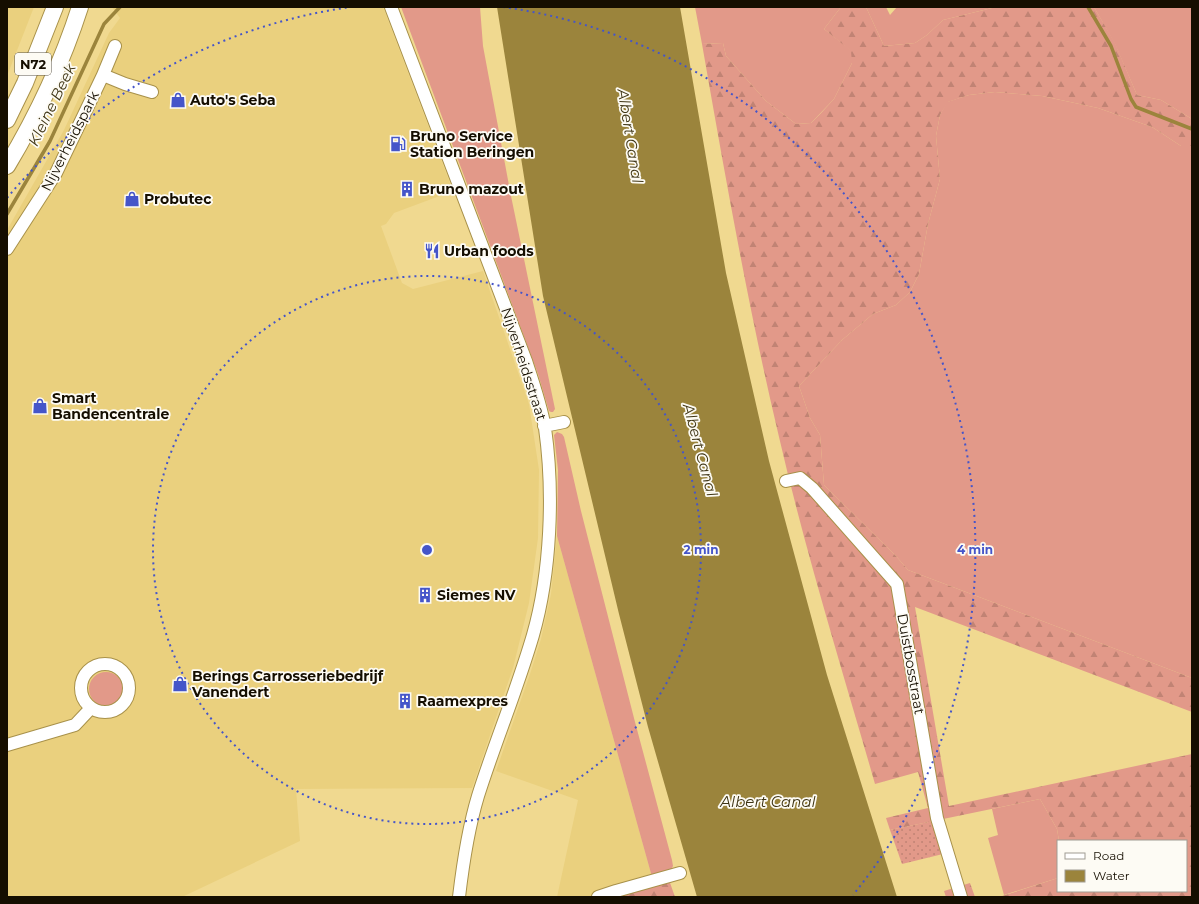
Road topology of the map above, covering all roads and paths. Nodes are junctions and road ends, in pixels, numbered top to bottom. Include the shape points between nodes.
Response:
1 (55, 7) edge
2 (80, 7) edge
3 (391, 7) edge
4 (115, 46) dead end
5 (103, 75) junction
6 (152, 92) dead end
7 (7, 120) edge
8 (7, 166) edge
9 (7, 249) edge
10 (564, 422) dead end
11 (544, 426) junction
12 (786, 481) dead end
13 (91, 708) junction
14 (7, 745) edge
15 (680, 873) dead end
16 (459, 897) edge
17 (598, 897) edge
18 (961, 897) edge

1 - 7 main road, N72 via 25,83
2 - 8 main road, N72 via 47,93
3 - 11 street, Nijverheidsstraat via 526,360
4 - 5 street
5 - 6 street, Nijverheidspark
5 - 9 street, Nijverheidspark via 56,173
10 - 11 street
11 - 16 street, Nijverheidsstraat via 550,498 541,602 521,674 478,796 468,832
12 - 18 street, Duistbosstraat via 800,478 812,488 897,584 937,818
13 - 13 street via 98,711 113,711 125,702 129,687 128,679 122,670 105,664 97,665 85,674 81,688 82,696
13 - 14 street via 75,725
15 - 17 street

